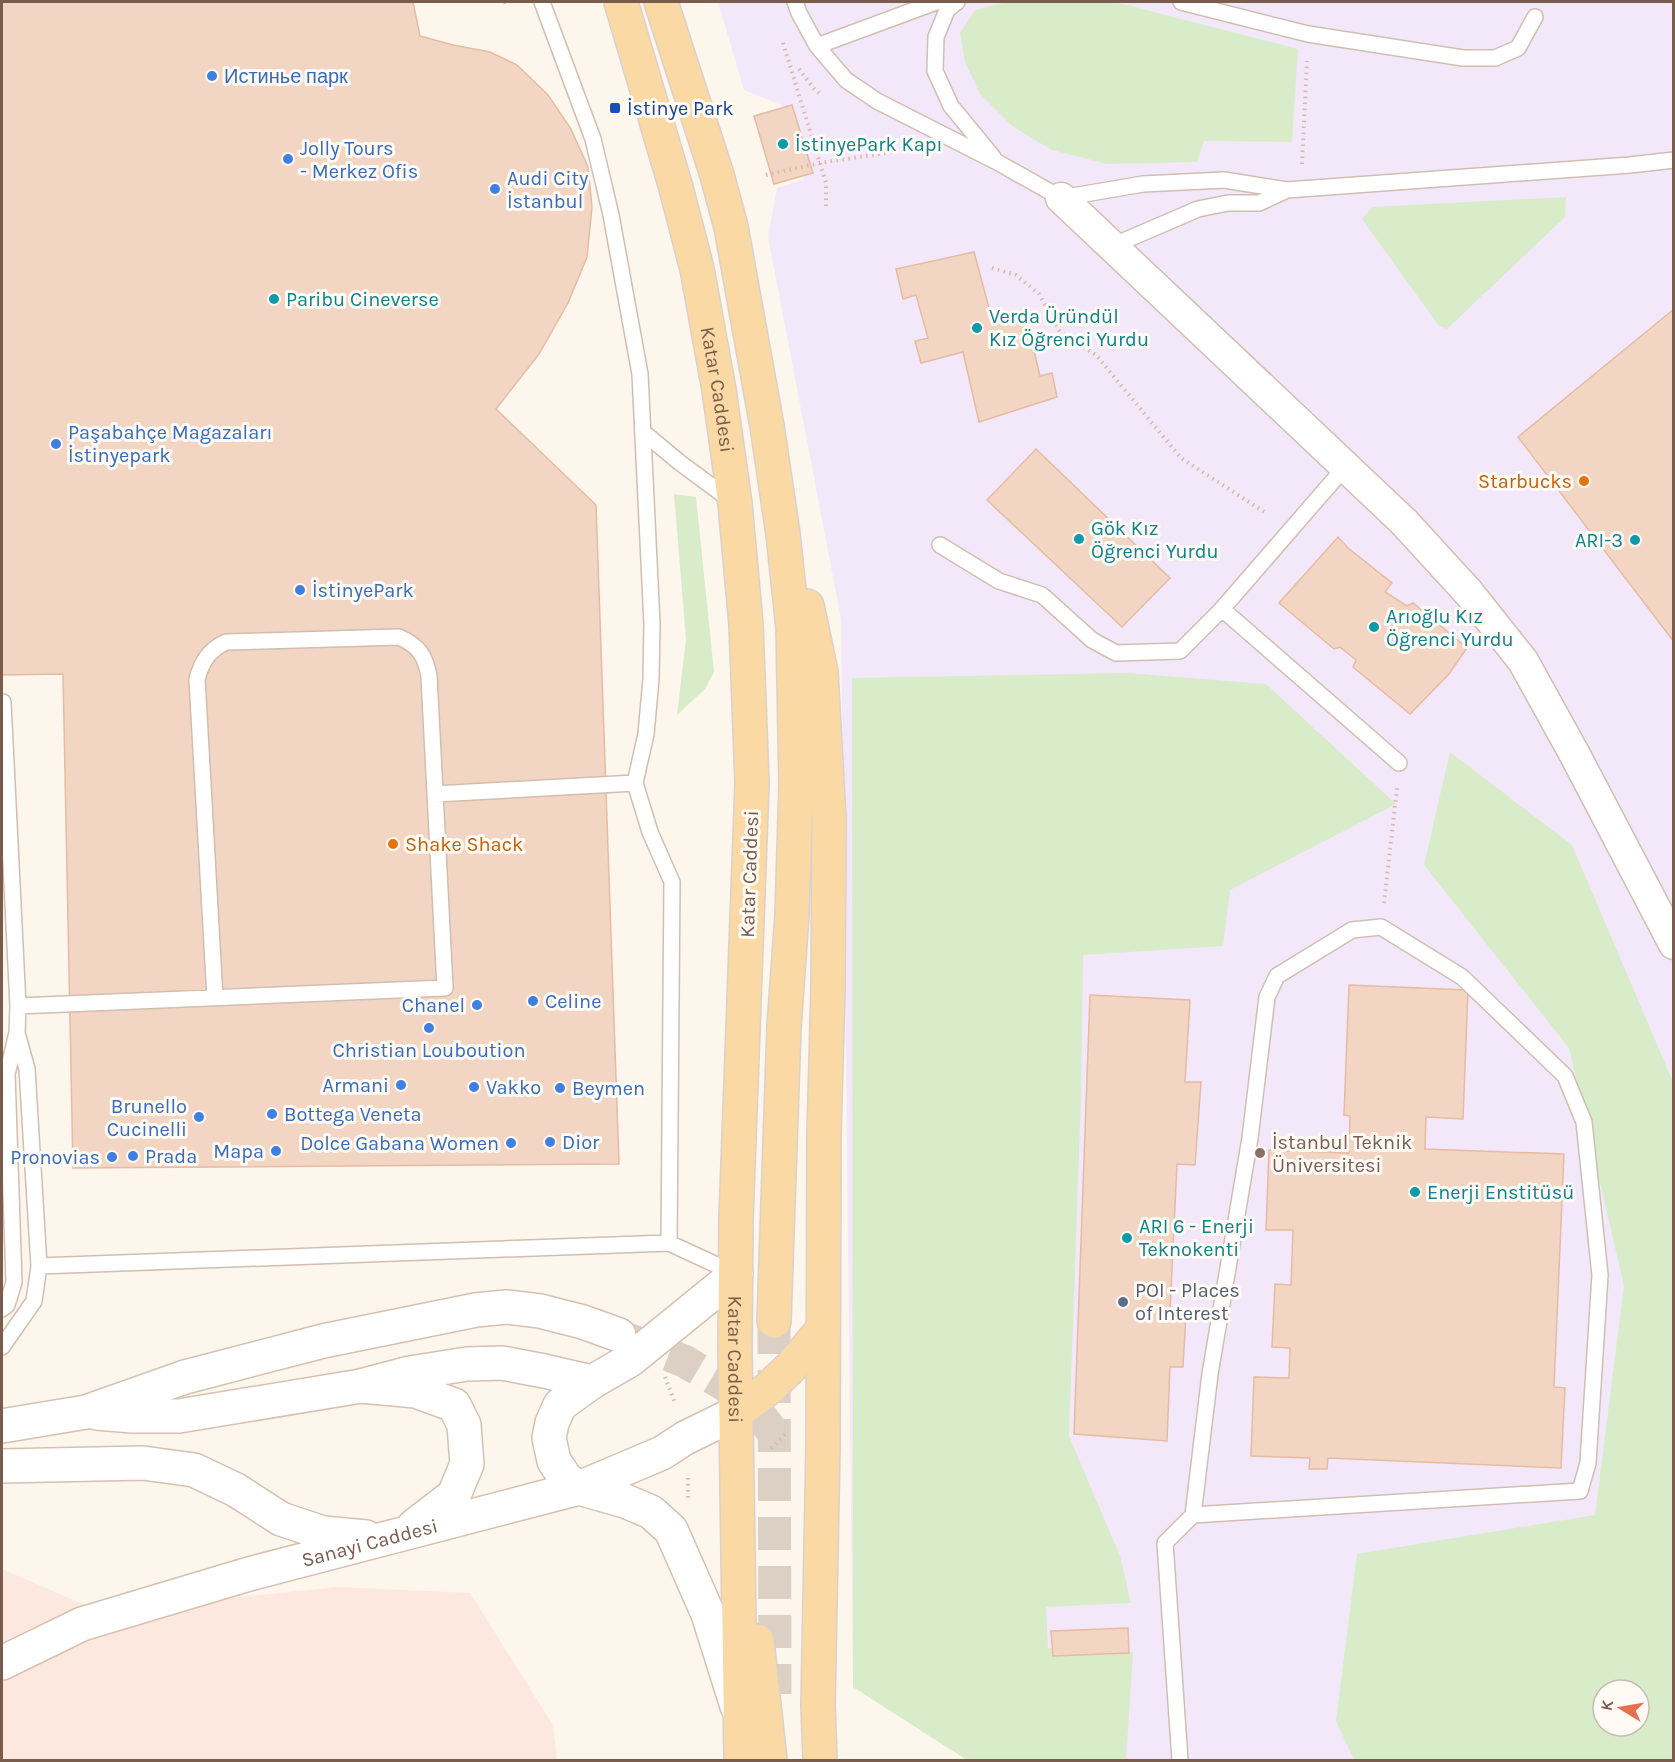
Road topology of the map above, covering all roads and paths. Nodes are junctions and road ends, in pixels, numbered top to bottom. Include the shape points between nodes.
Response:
1 (542, 2) edge
2 (621, 2) edge
3 (661, 2) edge
4 (795, 2) edge
5 (936, 2) edge
6 (957, 2) edge
7 (1181, 2) edge
8 (1535, 17) dead end
9 (1308, 34) junction
10 (817, 46) junction
11 (786, 52) dead end
12 (929, 129) junction
13 (1674, 160) edge
14 (820, 162) junction
15 (997, 162) junction
16 (766, 174) dead end
17 (1294, 189) junction
18 (1061, 198) junction
19 (826, 210) dead end
20 (1112, 246) junction
21 (992, 268) dead end
22 (643, 432) junction
23 (1346, 466) junction
24 (735, 504) junction
25 (1266, 513) dead end
26 (783, 534) junction
27 (940, 544) dead end
28 (1222, 609) junction
29 (3, 702) edge
30 (1399, 763) joint
31 (635, 783) junction
32 (435, 794) junction
33 (1381, 927) junction
34 (1674, 944) edge
35 (215, 998) junction
36 (18, 1006) junction
37 (17, 1033) junction
38 (669, 1243) junction
39 (39, 1266) junction
40 (736, 1274) junction
41 (2, 1309) edge
42 (774, 1321) tunnel mouth
43 (823, 1329) junction
44 (619, 1335) tunnel mouth
45 (2, 1347) edge
46 (592, 1382) junction
47 (362, 1386) junction
48 (86, 1412) junction
49 (736, 1413) junction
50 (2, 1426) edge
51 (2, 1466) edge
52 (579, 1488) junction
53 (1193, 1515) junction
54 (387, 1539) junction
55 (737, 1542) junction
56 (2, 1663) edge
57 (741, 1718) junction
58 (741, 1761) edge
59 (770, 1761) edge
60 (820, 1761) edge
61 (1180, 1761) edge

1 - 22 lane via 593,139 612,215 640,374
2 - 24 main road, Katar Caddesi via 697,269
3 - 26 main road, Katar Caddesi via 731,227
4 - 10 lane
5 - 10 lane
6 - 15 lane via 947,10 936,37 935,71 951,106
7 - 9 lane
8 - 9 lane via 1518,48 1495,58 1463,58
9 - 17 path
10 - 12 lane via 846,80
11 - 14 path
12 - 14 path via 914,149
12 - 15 lane
13 - 17 lane
14 - 16 path
14 - 19 path via 826,183
15 - 18 lane
17 - 18 lane via 1224,180 1143,184
17 - 20 lane via 1259,203 1198,208
18 - 20 street
20 - 23 street
21 - 25 path via 1016,275 1039,294 1060,333 1096,355 1181,458
22 - 24 lane
22 - 31 lane via 651,679 646,734
23 - 28 lane
23 - 34 street via 1462,585 1523,662
24 - 40 main road, Katar Caddesi via 746,624 752,783
26 - 42 main road, Katar Caddesi via 793,628 796,785
26 - 43 main road via 807,607 821,672 829,820
27 - 28 lane via 999,581 1042,595 1092,640 1116,653 1180,651
28 - 30 lane
29 - 36 lane
30 - 33 path
31 - 32 lane
31 - 38 lane via 650,832 672,882
32 - 35 lane via 445,988
32 - 35 lane via 427,662 411,642 399,637 226,642 216,646 201,665 197,679
33 - 53 lane via 1352,930 1277,976 1267,997 1250,1138 1210,1374
33 - 53 lane via 1462,977 1565,1076 1584,1122 1600,1275 1588,1463 1580,1491
35 - 36 lane
36 - 37 lane
37 - 39 lane via 27,1069
37 - 41 lane via 7,1074 14,1282
38 - 39 lane
38 - 40 lane
39 - 45 lane via 34,1301
40 - 46 street via 630,1360
40 - 49 main road, Katar Caddesi
43 - 49 main road via 791,1367
43 - 60 main road
44 - 48 street via 540,1311 507,1307 476,1310 323,1341 185,1377
46 - 47 street via 502,1363 410,1373
46 - 52 street via 560,1405 549,1438 554,1461 566,1479
47 - 48 street via 179,1416
47 - 54 street via 416,1391 454,1405 464,1425 467,1464 453,1495 419,1524
48 - 50 street
49 - 52 street, Sanayi Caddesi via 662,1453
49 - 55 main road, Katar Caddesi
51 - 54 street via 143,1463 194,1470 236,1490 281,1519 323,1533
52 - 54 street, Sanayi Caddesi
52 - 57 street via 651,1512 671,1530 708,1614
53 - 61 lane via 1165,1543
54 - 56 street, Sanayi Caddesi via 249,1574 82,1624
55 - 57 main road, Katar Caddesi
55 - 59 main road via 761,1659
57 - 58 main road, Katar Caddesi

